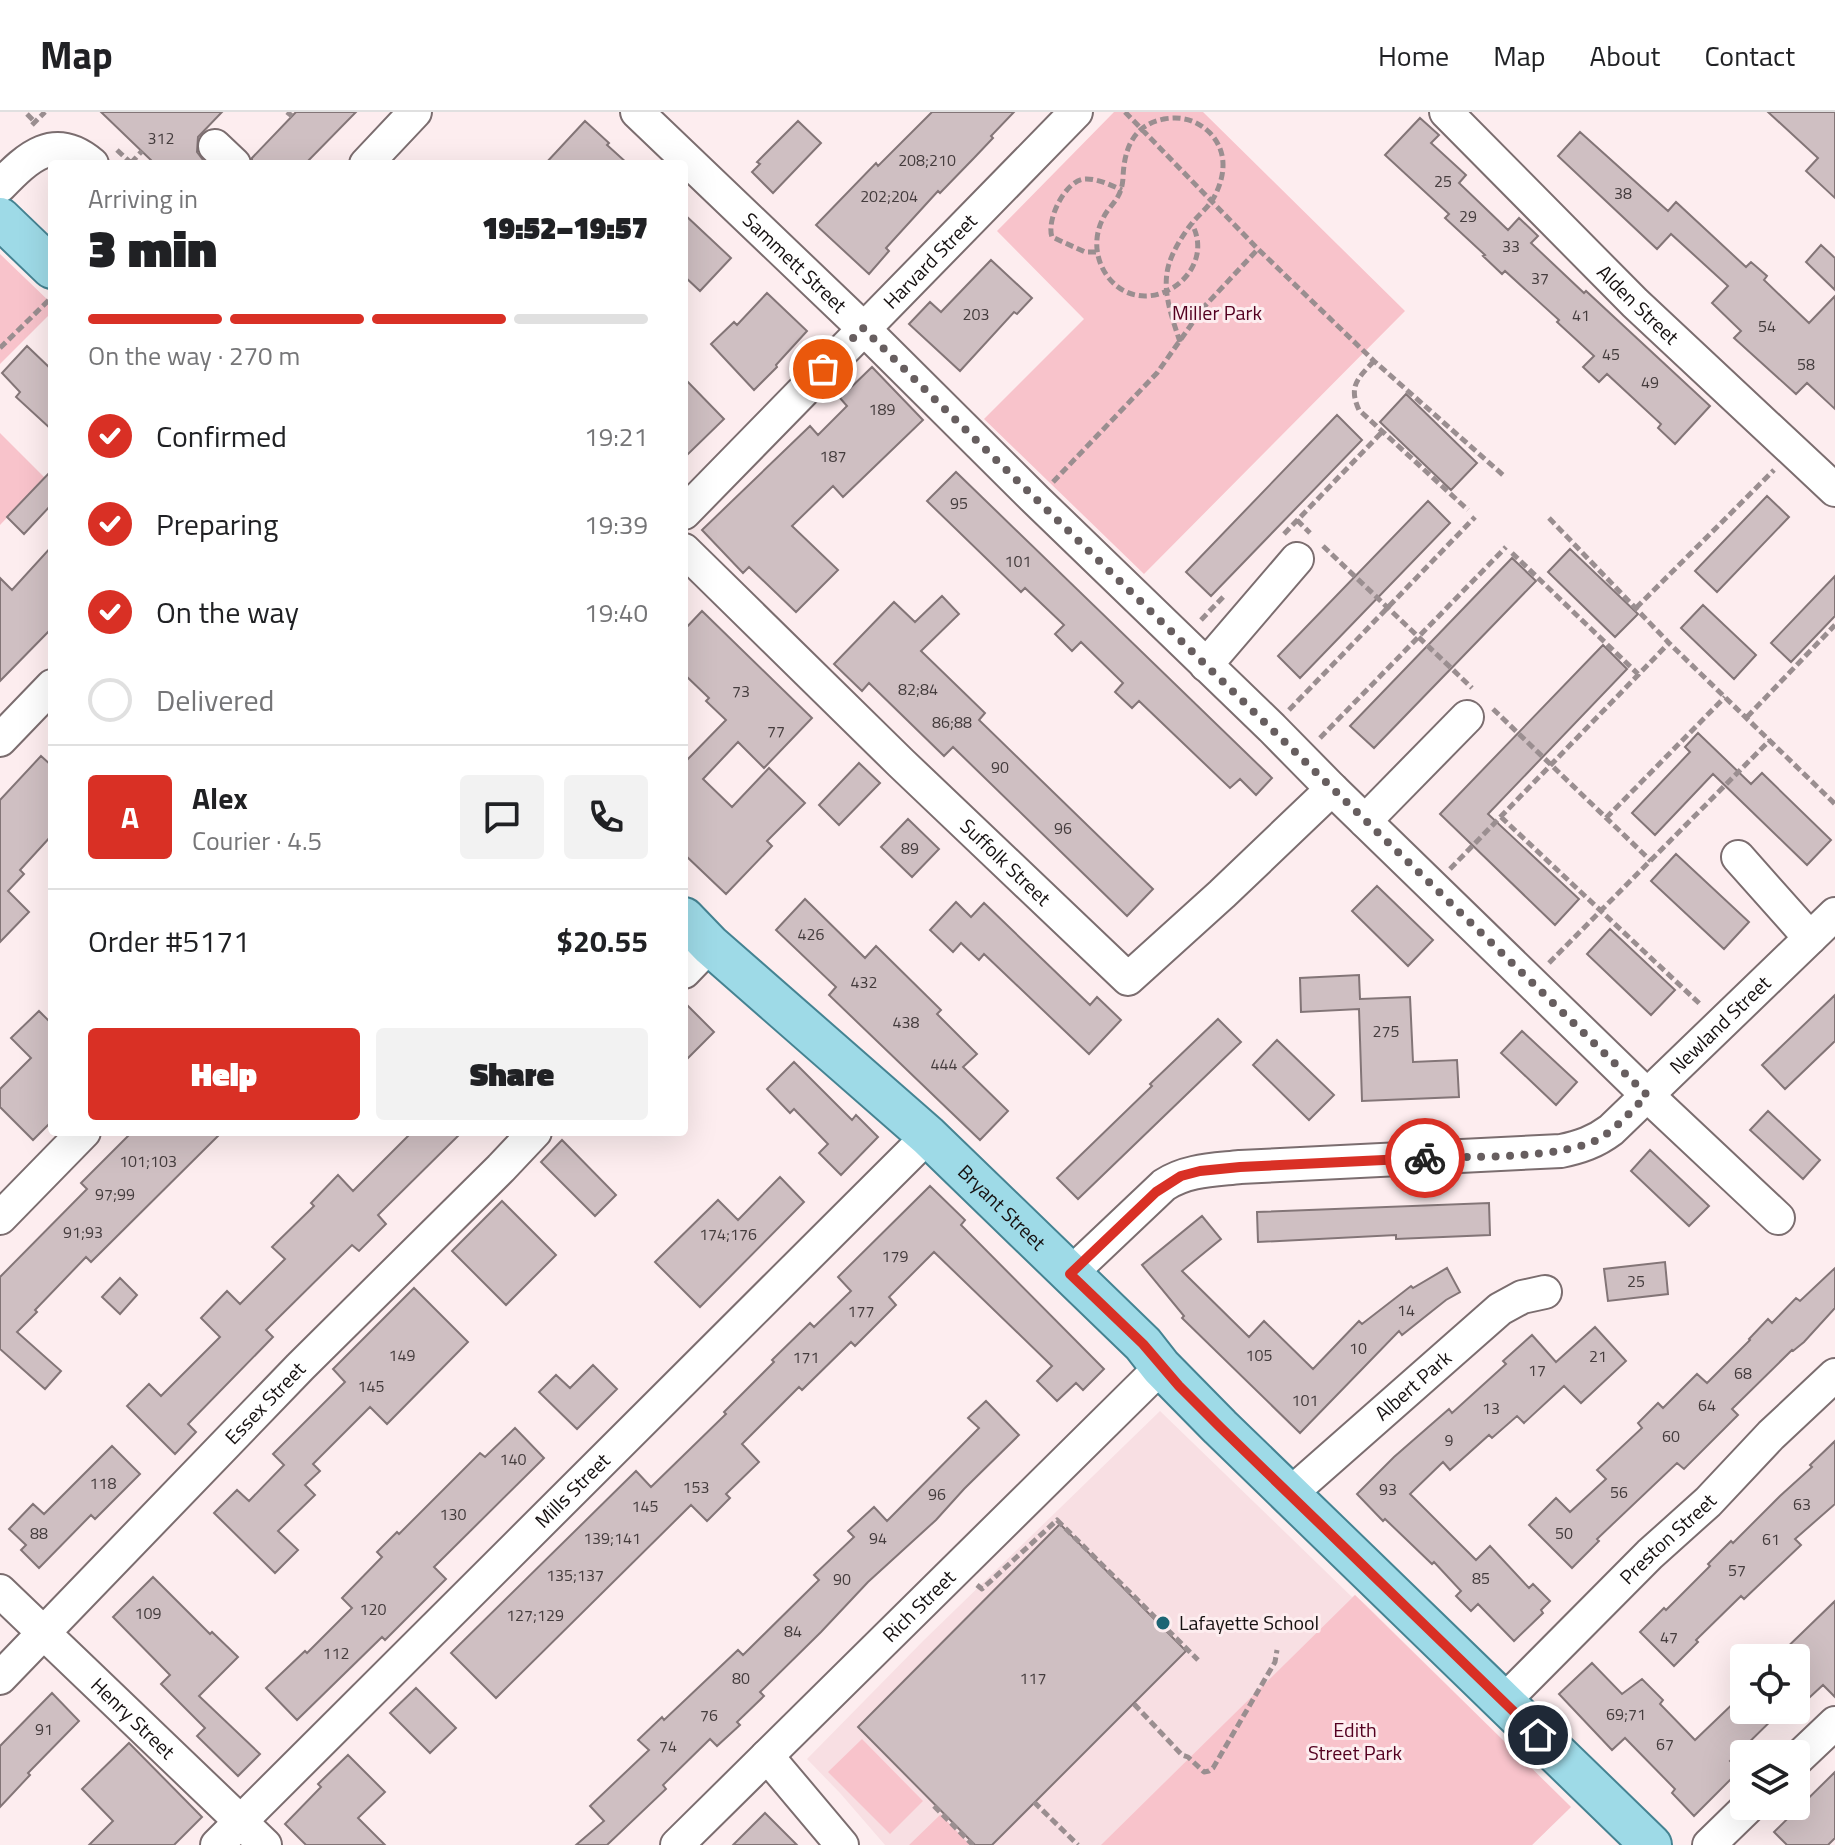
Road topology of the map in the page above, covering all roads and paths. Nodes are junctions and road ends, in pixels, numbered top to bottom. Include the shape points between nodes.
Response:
1 (415, 112) edge
2 (637, 112) edge
3 (1076, 112) edge
4 (1125, 112) edge
5 (1446, 112) edge
6 (27, 114) edge
7 (35, 122) dead end
8 (1141, 129) junction
9 (142, 151) dead end
10 (88, 160) edge
11 (134, 160) edge
12 (370, 160) edge
13 (687, 160) edge
14 (688, 161) edge
15 (0, 186) edge
16 (1122, 190) junction
17 (1212, 201) junction
18 (0, 218) edge
19 (1192, 224) junction
20 (1258, 249) junction
21 (1096, 252) junction
22 (48, 264) edge
23 (1166, 293) junction
24 (48, 301) edge
25 (863, 328) junction
26 (1180, 342) junction
27 (0, 348) edge
28 (1374, 361) junction
29 (1793, 451) junction
30 (1503, 475) dead end
31 (1835, 490) edge
32 (1036, 500) junction
33 (688, 509) edge
34 (1468, 510) dead end
35 (1475, 517) dead end
36 (1549, 518) dead end
37 (1506, 547) dead end
38 (1512, 553) dead end
39 (688, 554) edge
40 (1297, 559) dead end
41 (1636, 608) junction
42 (1834, 627) edge
43 (1669, 643) junction
44 (1206, 665) junction
45 (1638, 674) junction
46 (48, 690) edge
47 (1725, 697) junction
48 (1467, 717) dead end
49 (1747, 717) junction
50 (1272, 728) junction
51 (0, 740) edge
52 (1770, 740) junction
53 (1300, 758) junction
54 (1332, 789) junction
55 (1835, 804) edge
56 (1501, 817) junction
57 (1606, 818) dead end
58 (1365, 821) junction
59 (1738, 857) dead end
60 (1433, 887) junction
61 (1601, 911) junction
62 (1835, 914) edge
63 (1810, 938) junction
64 (693, 945) edge
65 (1531, 981) junction
66 (1721, 1024) junction
67 (1647, 1095) junction
68 (80, 1136) edge
69 (531, 1136) edge
70 (928, 1136) junction
71 (0, 1218) edge
72 (1778, 1218) dead end
73 (1070, 1274) junction
74 (1545, 1292) dead end
75 (1161, 1367) junction
76 (1835, 1375) edge
77 (1290, 1494) junction
78 (984, 1586) dead end
79 (0, 1591) edge
80 (43, 1634) junction
81 (1277, 1650) dead end
82 (1198, 1660) dead end
83 (0, 1678) edge
84 (1503, 1702) junction
85 (1134, 1704) dead end
86 (1835, 1723) edge
87 (1810, 1747) edge
88 (767, 1756) junction
89 (1034, 1802) dead end
90 (934, 1806) dead end
91 (1735, 1820) edge
92 (241, 1821) junction
93 (217, 1845) edge
94 (265, 1845) edge
95 (677, 1845) edge
96 (842, 1845) edge
97 (973, 1845) edge
98 (1078, 1845) edge
99 (1651, 1845) edge
100 (1709, 1845) edge

1 - 12 street
2 - 13 street, Sammett Street
3 - 25 street, Harvard Street
4 - 8 path
5 - 29 street, Alden Street via 1635,303
6 - 7 path
8 - 16 path via 1125,153
8 - 17 path
8 - 17 path via 1181,117 1200,124 1217,140 1224,170
9 - 11 path
10 - 15 street via 70,151 47,150 29,157
14 - 25 street, Sammett Street
16 - 21 path via 1101,221
16 - 21 path via 1085,178 1072,182 1050,223 1052,237
17 - 19 path
17 - 20 path
18 - 22 main road
19 - 23 path via 1169,263
19 - 23 path via 1197,240 1193,267
20 - 26 path via 1203,308
20 - 28 path
21 - 23 path via 1106,274 1125,291 1137,296
23 - 26 path
24 - 27 path
25 - 32 street, Sammett Street
25 - 33 street, Harvard Street
26 - 32 path
28 - 30 path
28 - 34 path via 1353,393 1359,410
29 - 31 street, Alden Street
29 - 41 path
32 - 44 street, Sammett Street
35 - 50 path
36 - 41 path
37 - 53 path
38 - 45 path
39 - 54 street, Suffolk Street via 1128,979
40 - 44 street
41 - 43 path
42 - 49 path
43 - 45 path
43 - 47 path
44 - 50 street, Sammett Street
45 - 56 path
46 - 51 street
47 - 49 path
47 - 57 path
48 - 58 street
49 - 52 path
50 - 53 street, Sammett Street
52 - 55 path
52 - 61 path
53 - 54 street, Sammett Street
54 - 58 street, Sammett Street
56 - 60 path
56 - 61 path
58 - 60 street, Sammett Street
59 - 63 street
60 - 65 street, Sammett Street
61 - 65 path
61 - 66 path
62 - 63 street, Newland Street
63 - 66 street, Newland Street
64 - 70 main road, Bryant Street
65 - 67 street, Sammett Street
66 - 67 street, Newland Street
67 - 72 street, Sammett Street
67 - 73 street, Newland Street via 1600,1138 1561,1151 1256,1166 1181,1176 1156,1192
68 - 71 street
69 - 80 street, Essex Street
70 - 73 main road, Bryant Street
70 - 92 street, Mills Street
73 - 75 main road, Bryant Street
74 - 77 street, Albert Park via 1500,1309
75 - 77 main road, Bryant Street
75 - 88 street, Rich Street
76 - 84 street, Preston Street
77 - 84 main road, Bryant Street
78 - 82 path via 1057,1520
79 - 80 street, Henry Street
80 - 83 street, Essex Street
80 - 92 street, Henry Street
81 - 85 path via 1275,1662 1209,1771 1182,1755
84 - 99 main road, Bryant Street
86 - 87 street
88 - 95 street, Rich Street
88 - 96 street
89 - 98 path
90 - 97 path
91 - 100 street
92 - 93 street, Mills Street
92 - 94 street, Henry Street

